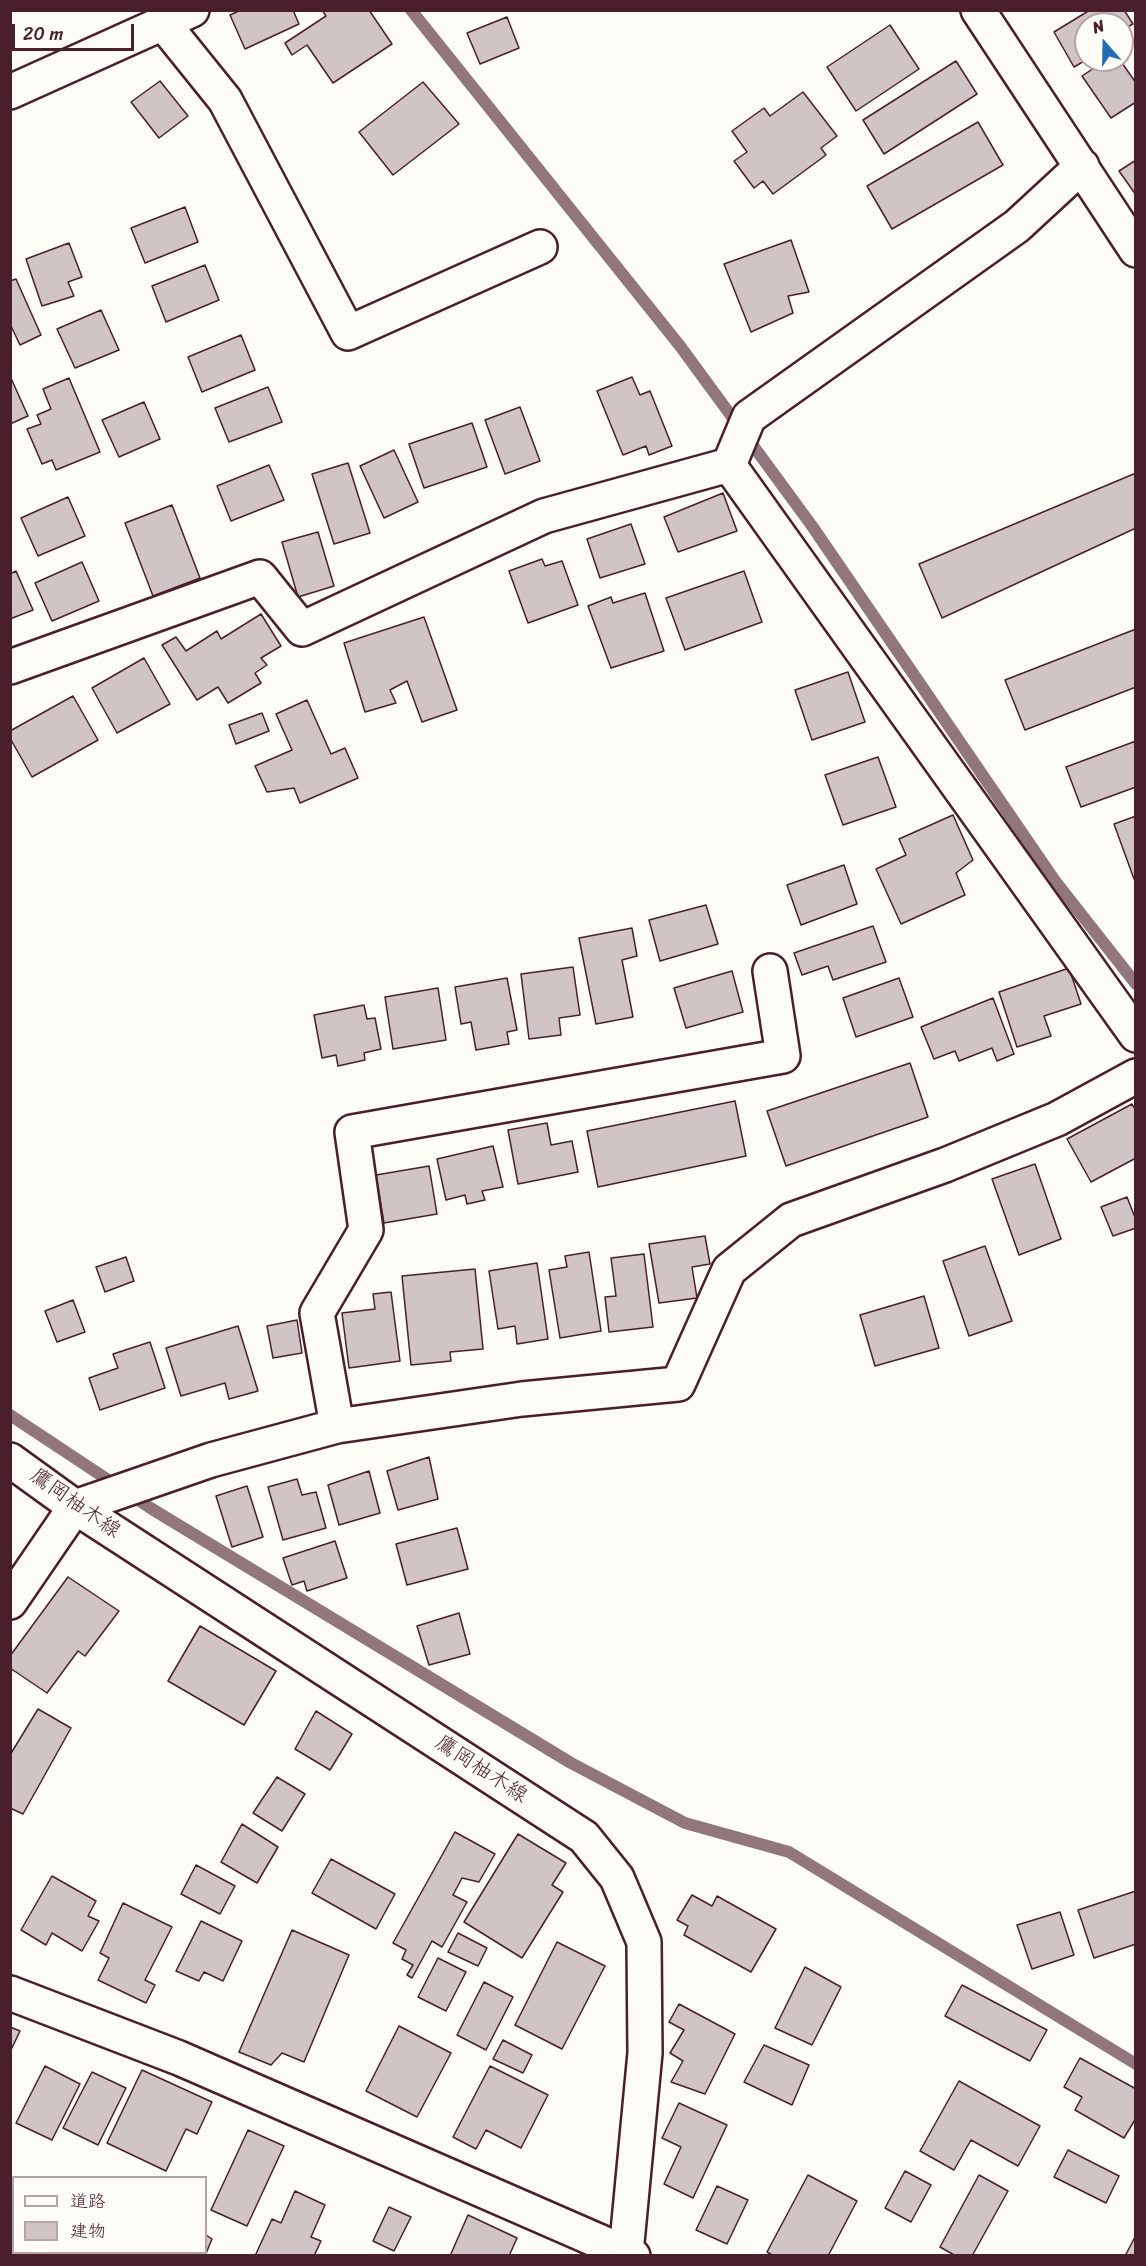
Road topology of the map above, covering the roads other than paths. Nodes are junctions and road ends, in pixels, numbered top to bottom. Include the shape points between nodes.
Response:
1 (978, 10) edge
2 (177, 17) edge
3 (10, 92) edge
4 (1082, 166) junction
5 (540, 247) dead end
6 (1136, 250) edge
7 (730, 462) junction
8 (10, 667) edge
9 (770, 970) dead end
10 (1136, 1035) edge
11 (1136, 1076) edge
12 (337, 1426) junction
13 (10, 1460) edge
14 (75, 1507) junction
15 (10, 1602) edge
16 (10, 1993) edge
17 (630, 2254) edge

1 - 4 street
2 - 3 street
2 - 5 street via 348,333
4 - 6 street
4 - 7 street via 1017,226 749,417
7 - 8 street via 544,516 302,629 260,577
7 - 10 street
9 - 12 street via 783,1056 352,1132 366,1230 317,1313
11 - 12 street via 1057,1119 945,1165 791,1220 729,1270 678,1383 522,1399
12 - 14 street via 212,1460
13 - 14 street, 鷹岡柚木線
14 - 15 street
14 - 17 street, 鷹岡柚木線 via 584,1837 617,1878 644,1942 645,2053
16 - 17 street via 179,2058

